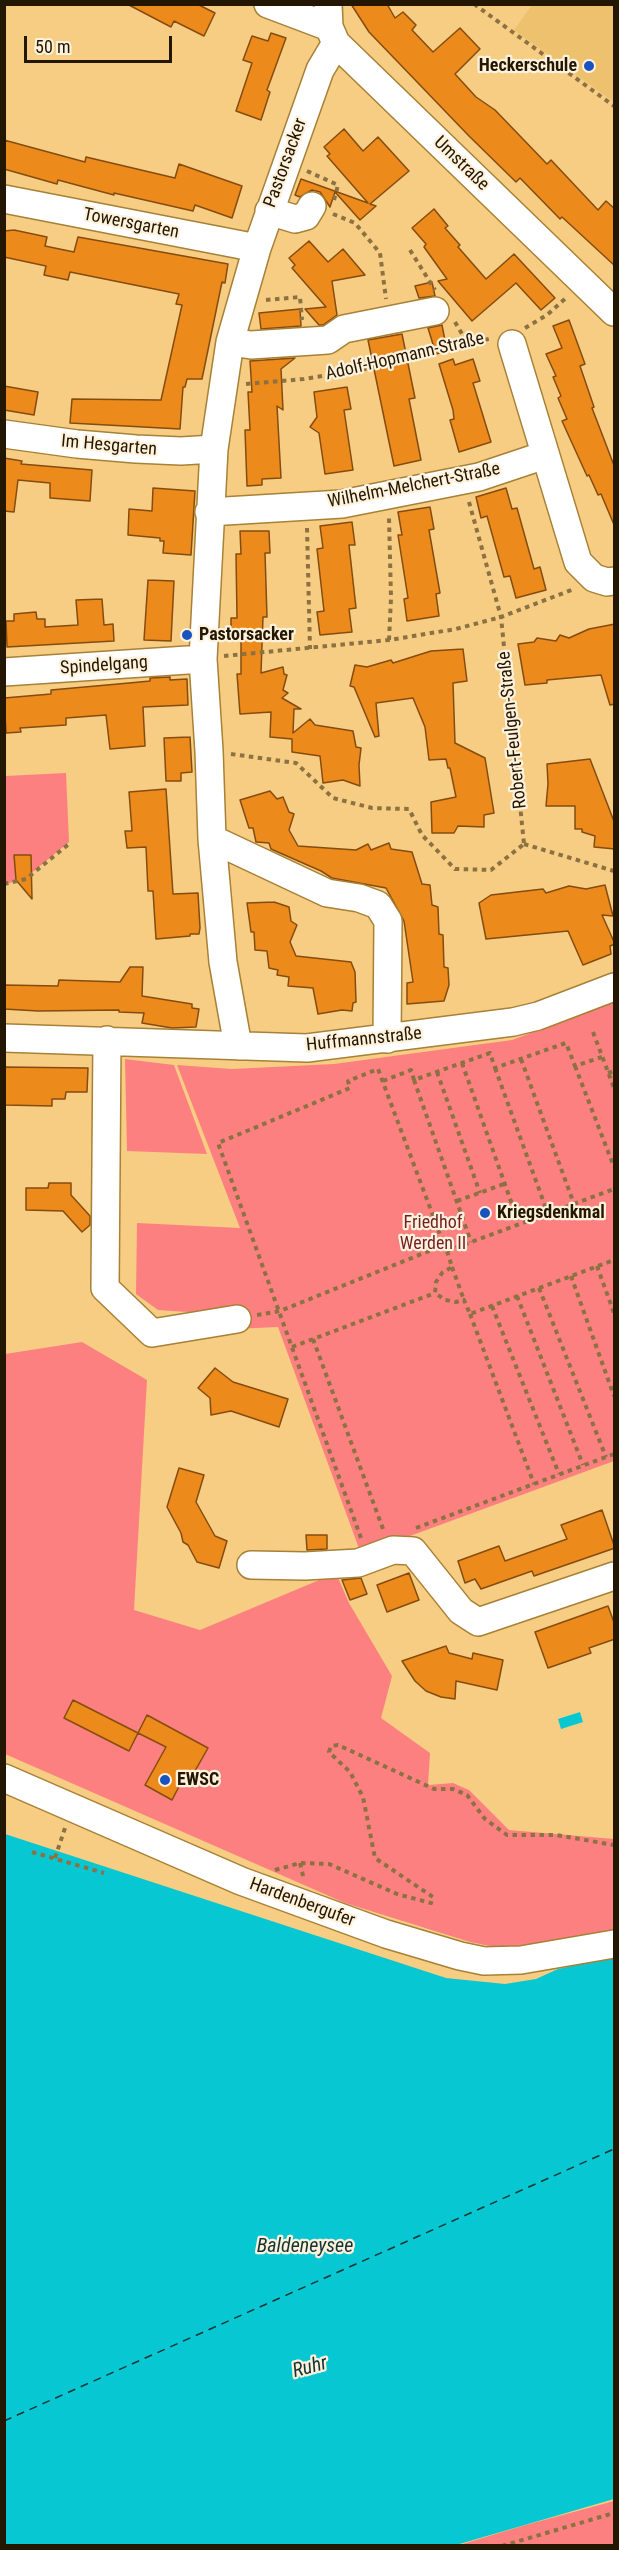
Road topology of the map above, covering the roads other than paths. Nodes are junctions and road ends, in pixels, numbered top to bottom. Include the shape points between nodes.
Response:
1 (268, 4) edge
2 (331, 25) edge
3 (4, 199) edge
4 (323, 204) road end
5 (268, 211) junction
6 (257, 248) junction
7 (435, 311) dead end
8 (615, 312) edge
9 (511, 336) road end
10 (230, 342) junction
11 (4, 434) edge
12 (214, 449) junction
13 (545, 455) junction
14 (209, 512) junction
15 (604, 579) edge
16 (203, 659) junction
17 (4, 672) edge
18 (212, 839) junction
19 (615, 987) edge
20 (4, 1038) edge
21 (387, 1039) junction
22 (107, 1040) junction
23 (238, 1046) junction
24 (237, 1318) dead end
25 (251, 1565) dead end
26 (615, 1576) edge
27 (4, 1778) edge
28 (615, 1944) edge

1 - 2 street
2 - 5 street, Pastorsacker via 320,70
2 - 8 street, Umstraße
3 - 6 street, Towersgarten
4 - 5 street via 295,219
5 - 6 street, Pastorsacker
6 - 10 street, Pastorsacker
7 - 10 street via 344,330 328,340 251,345
9 - 13 street, Adolf-Hopmann-Straße
10 - 12 street, Pastorsacker
11 - 12 street, Im Hesgarten via 136,449
12 - 14 street, Pastorsacker
13 - 14 street, Wilhelm-Melchert-Straße via 479,477 342,504
13 - 15 street, Adolf-Hopmann-Straße via 578,562
14 - 16 street, Pastorsacker
16 - 17 street, Spindelgang
16 - 18 street, Pastorsacker
18 - 21 street via 327,893 378,905 388,921
18 - 23 street, Pastorsacker via 223,962
19 - 21 street, Huffmannstraße via 530,1018
20 - 22 street, Huffmannstraße
21 - 23 street, Huffmannstraße via 307,1048
22 - 23 street, Huffmannstraße
22 - 24 street via 105,1288 152,1333
25 - 26 street via 358,1563 393,1550 413,1551 461,1611 478,1622
27 - 28 street, Hardenbergufer via 242,1881 386,1934 460,1956 484,1961 521,1960

